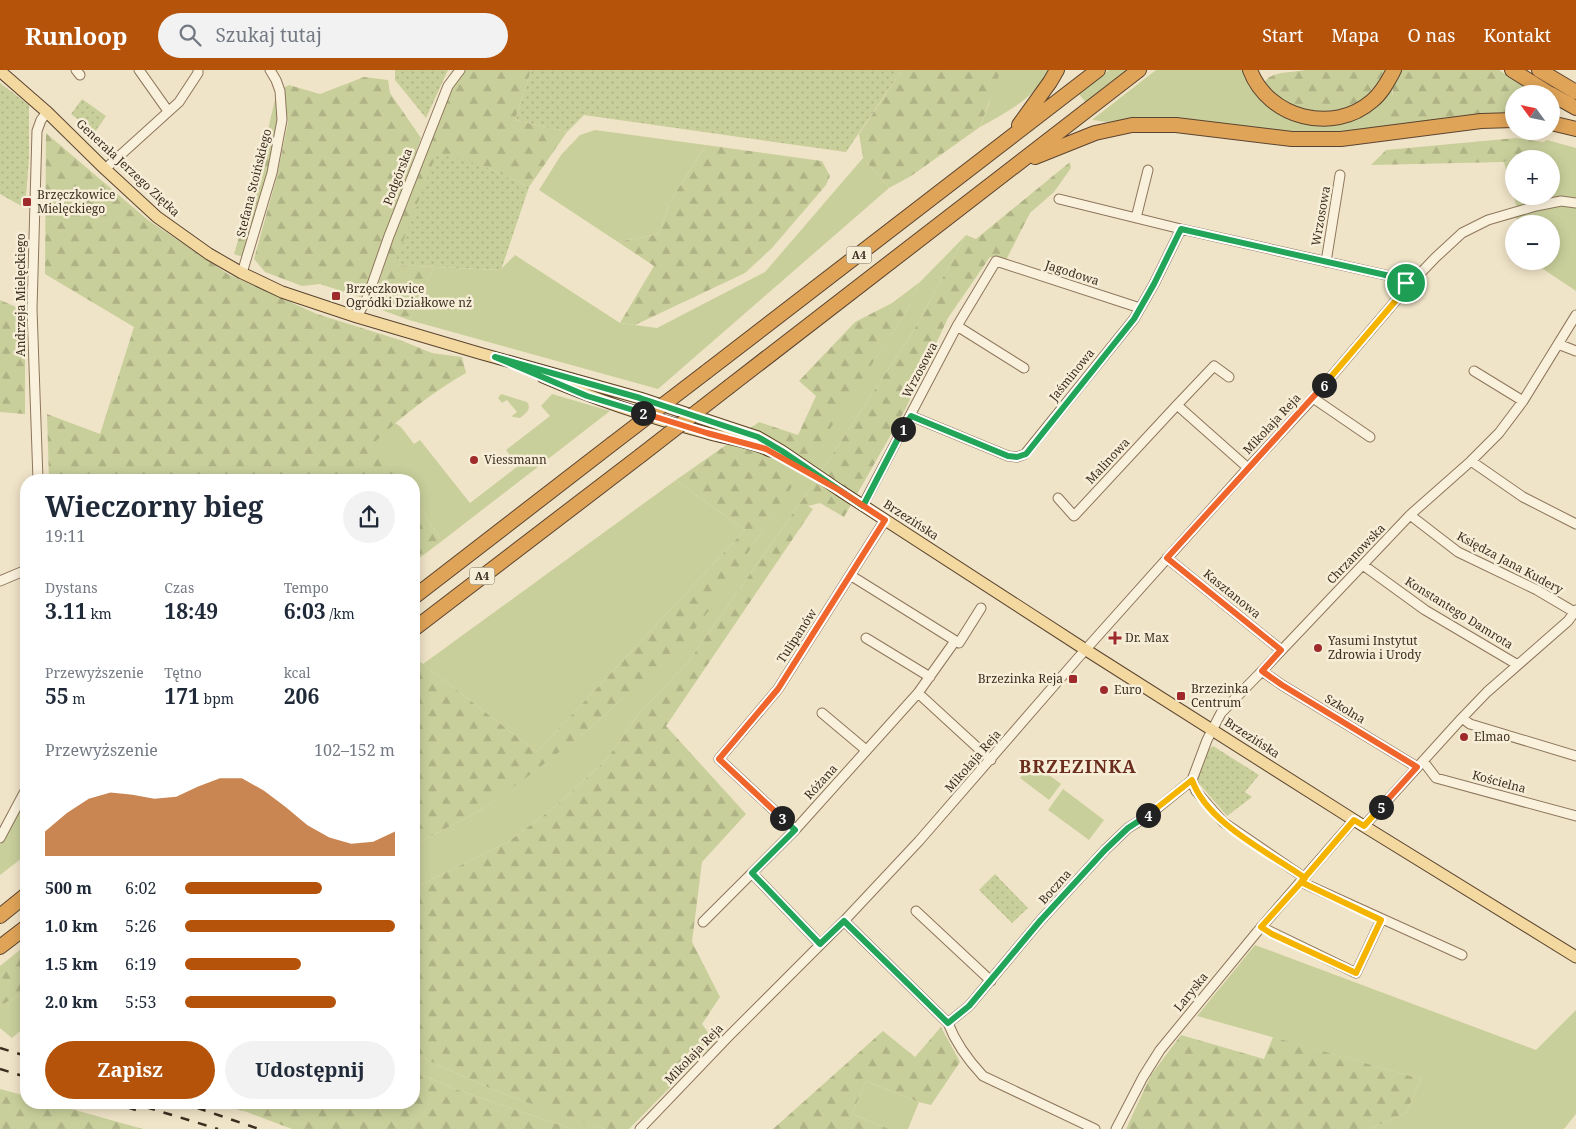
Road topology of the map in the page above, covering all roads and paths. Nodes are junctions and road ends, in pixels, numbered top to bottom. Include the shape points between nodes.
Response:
1 (139, 70) edge
2 (198, 70) edge
3 (270, 70) edge
4 (460, 70) edge
5 (1056, 70) edge
6 (1098, 70) edge
7 (1139, 70) edge
8 (1250, 70) edge
9 (1394, 70) edge
10 (1512, 70) edge
11 (1540, 70) edge
12 (0, 72) edge
13 (1536, 85) edge
14 (1576, 92) edge
15 (1560, 99) edge
16 (1576, 108) edge
17 (168, 111) junction
18 (47, 112) junction
19 (1505, 120) edge
20 (1560, 125) edge
21 (1576, 129) edge
22 (1011, 138) junction
23 (1018, 164) junction
24 (106, 169) junction
25 (1148, 170) dead end
26 (1340, 175) dead end
27 (1059, 199) dead end
28 (1576, 203) edge
29 (1136, 218) junction
30 (1181, 229) junction
31 (996, 261) joint
32 (1326, 262) junction
33 (242, 273) junction
34 (1409, 285) junction
35 (1140, 308) junction
36 (357, 316) junction
37 (1576, 316) edge
38 (958, 326) junction
39 (1558, 344) junction
40 (1576, 351) edge
41 (495, 357) joint
42 (1024, 368) dead end
43 (1474, 371) dead end
44 (1229, 377) dead end
45 (1313, 398) junction
46 (1524, 401) junction
47 (1177, 405) junction
48 (911, 416) junction
49 (1370, 438) dead end
50 (1471, 461) junction
51 (1248, 468) junction
52 (38, 474) edge
53 (1058, 498) dead end
54 (863, 506) junction
55 (1410, 515) junction
56 (885, 520) junction
57 (1576, 524) edge
58 (1167, 558) junction
59 (1363, 565) junction
60 (20, 572) edge
61 (850, 575) junction
62 (1, 577) edge
63 (420, 592) edge
64 (981, 608) dead end
65 (1575, 612) edge
66 (420, 623) edge
67 (866, 638) dead end
68 (957, 642) junction
69 (1086, 650) junction
70 (1281, 650) junction
71 (1518, 665) junction
72 (1262, 671) junction
73 (930, 677) junction
74 (918, 693) junction
75 (822, 713) dead end
76 (1462, 718) junction
77 (1212, 729) junction
78 (866, 750) junction
79 (1576, 756) edge
80 (991, 760) junction
81 (1420, 764) junction
82 (1192, 780) junction
83 (20, 800) edge
84 (1576, 816) edge
85 (1359, 823) junction
86 (795, 830) junction
87 (0, 837) edge
88 (752, 873) junction
89 (1303, 880) junction
90 (20, 900) edge
91 (916, 911) dead end
92 (0, 916) edge
93 (1381, 920) junction
94 (844, 921) junction
95 (703, 922) dead end
96 (1261, 927) junction
97 (20, 932) edge
98 (820, 944) junction
99 (0, 947) edge
100 (1462, 956) dead end
101 (1576, 957) edge
102 (990, 981) junction
103 (948, 1023) junction
104 (640, 1129) edge
105 (1095, 1129) edge
106 (1116, 1129) edge

1 - 17 street
2 - 17 street via 188,90
3 - 33 street, Stefana Stoińskiego via 280,91 282,120 272,172
4 - 36 street, Podgórska via 448,86 426,138 368,296
5 - 22 highway
6 - 22 highway, A4
7 - 23 highway, A4
8 - 9 highway via 1268,98 1279,106 1304,117 1322,119 1345,116 1366,106 1388,83
10 - 13 highway
11 - 14 highway
12 - 18 main road, Generała Jerzego Ziętka
15 - 16 highway
17 - 24 street
18 - 24 main road, Generała Jerzego Ziętka
18 - 52 street, Andrzeja Mielęckiego via 36,131 32,309
19 - 23 highway via 1341,139 1284,138 1176,125 1132,125 1081,137
20 - 21 highway
22 - 63 highway, A4, bridge
23 - 66 highway, A4, bridge
24 - 33 main road, Generała Jerzego Ziętka via 158,216 208,254
25 - 29 street
26 - 32 street, Wrzosowa
27 - 29 street, Wrzosowa
28 - 34 street, Mikołaja Reja via 1561,201 1488,220 1462,233
29 - 30 street, Wrzosowa
30 - 32 street, Wrzosowa
30 - 35 street, Jaśminowa
31 - 35 street, Jagodowa
31 - 38 street, Wrzosowa
32 - 34 street, Wrzosowa via 1390,276
33 - 36 main road, Generała Jerzego Ziętka via 282,292
34 - 45 street, Mikołaja Reja
35 - 48 street, Jaśminowa via 1026,454 1008,456
36 - 41 main road, Generała Jerzego Ziętka
37 - 39 street, Chrzanowska
38 - 42 street
38 - 48 street, Wrzosowa
39 - 40 street
39 - 46 street, Chrzanowska
41 - 54 main road, Brzezińska via 587,396 766,449 793,461
43 - 46 street
44 - 47 street, Malinowa via 1214,366
45 - 49 street, Mikołaja Reja
45 - 51 street, Mikołaja Reja
46 - 50 street, Chrzanowska
47 - 51 street
47 - 53 street, Malinowa via 1074,516
48 - 54 street, Wrzosowa
50 - 55 street, Chrzanowska
50 - 57 street via 1523,497
51 - 58 street, Mikołaja Reja
54 - 56 main road, Brzezińska
55 - 59 street, Chrzanowska
55 - 65 street, Księdza Jana Kudery via 1458,552
56 - 61 street, Tulipanów
56 - 69 main road, Brzezińska
58 - 69 street, Mikołaja Reja
58 - 70 street, Kasztanowa
59 - 70 street, Chrzanowska
59 - 71 street, Konstantego Damrota via 1425,610
60 - 62 street
61 - 68 street
61 - 86 street, Tulipanów via 778,689 719,759
64 - 68 street, Różana
65 - 71 street
67 - 73 street
68 - 73 street, Różana
69 - 77 main road, Brzezińska
69 - 80 street, Mikołaja Reja
70 - 72 street, Chrzanowska
71 - 76 street
72 - 77 street, Chrzanowska via 1222,713
72 - 81 street, Szkolna
73 - 74 street, Różana
74 - 78 street, Różana
74 - 80 street
75 - 78 street
76 - 79 street via 1470,724
76 - 81 street
77 - 82 street, Chrzanowska
77 - 85 main road, Brzezińska
78 - 86 street, Różana
80 - 94 street, Mikołaja Reja
81 - 84 street, Kościelna via 1436,778
81 - 85 street
82 - 89 street via 1196,791 1223,822
82 - 102 street, Boczna via 1128,828 1105,850
83 - 87 street
85 - 89 street, Laryska
85 - 101 main road, Brzezińska
86 - 88 street, Różana
88 - 95 street, Różana
88 - 98 street
89 - 93 street
89 - 96 street, Laryska
90 - 92 highway
91 - 102 street
93 - 96 street via 1356,973
93 - 100 street
94 - 98 street, Mikołaja Reja
94 - 103 street
96 - 106 street, Laryska via 1160,1050
97 - 99 highway
98 - 104 street, Mikołaja Reja
102 - 103 street, Boczna via 969,1006
103 - 105 street via 955,1040 983,1076

